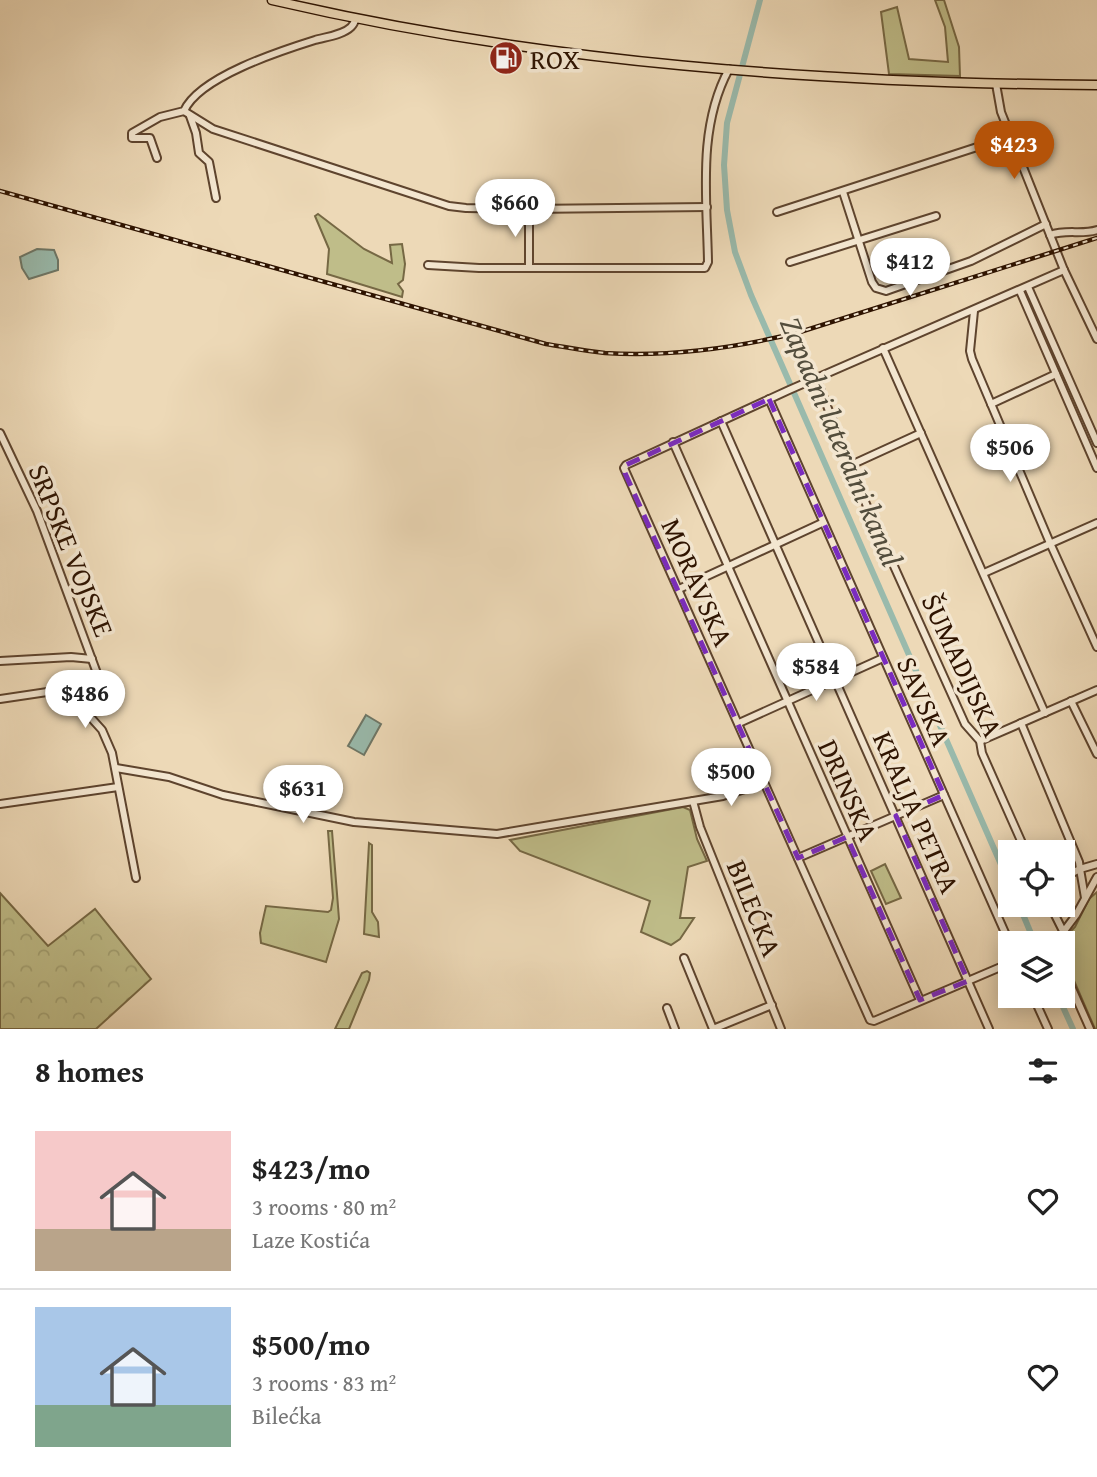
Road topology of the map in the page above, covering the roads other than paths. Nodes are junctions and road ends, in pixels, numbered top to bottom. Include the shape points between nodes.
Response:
1 (272, 0) edge
2 (356, 18) junction
3 (731, 70) junction
4 (996, 84) junction
5 (1097, 85) edge
6 (187, 114) junction
7 (1011, 136) junction
8 (156, 159) dead end
9 (843, 191) junction
10 (216, 198) dead end
11 (708, 207) junction
12 (528, 209) junction
13 (777, 212) dead end
14 (936, 216) dead end
15 (1046, 224) junction
16 (1097, 230) edge
17 (1050, 234) junction
18 (858, 243) junction
19 (790, 262) dead end
20 (428, 265) dead end
21 (529, 268) junction
22 (1065, 270) junction
23 (1028, 287) junction
24 (1020, 291) junction
25 (974, 311) junction
26 (1097, 339) edge
27 (883, 348) junction
28 (1056, 374) junction
29 (816, 378) junction
30 (769, 399) junction
31 (991, 404) junction
32 (721, 421) junction
33 (0, 433) edge
34 (921, 433) junction
35 (673, 442) junction
36 (1097, 443) edge
37 (851, 465) junction
38 (1097, 468) edge
39 (822, 523) junction
40 (1097, 523) edge
41 (1050, 543) junction
42 (774, 545) junction
43 (726, 567) junction
44 (984, 573) junction
45 (679, 589) junction
46 (1097, 647) edge
47 (883, 658) junction
48 (92, 659) junction
49 (0, 661) edge
50 (835, 680) junction
51 (65, 689) junction
52 (1097, 690) edge
53 (0, 699) edge
54 (787, 701) junction
55 (1071, 701) junction
56 (1045, 713) junction
57 (739, 723) junction
58 (1021, 723) junction
59 (980, 741) junction
60 (1097, 754) edge
61 (116, 768) junction
62 (762, 778) junction
63 (118, 787) junction
64 (944, 795) junction
65 (694, 801) junction
66 (0, 804) edge
67 (896, 816) junction
68 (847, 837) junction
69 (1021, 840) edge
70 (798, 858) junction
71 (1097, 864) edge
72 (1080, 869) junction
73 (1075, 872) edge
74 (1097, 877) edge
75 (136, 878) dead end
76 (1085, 899) junction
77 (1004, 931) edge
78 (1064, 931) edge
79 (684, 958) dead end
80 (998, 968) edge
81 (968, 981) junction
82 (1075, 995) edge
83 (920, 1000) junction
84 (772, 1005) junction
85 (667, 1008) dead end
86 (1038, 1008) edge
87 (676, 1029) edge
88 (713, 1029) edge
89 (781, 1029) edge
90 (989, 1029) edge
91 (1048, 1029) edge
92 (1090, 1029) edge

1 - 2 main road
2 - 3 main road via 522,47
2 - 6 street via 347,30 225,75 188,101
3 - 4 main road
3 - 11 street via 719,87 708,131
4 - 5 main road
4 - 7 street
6 - 8 street via 160,117 132,133 132,138 150,138
6 - 10 street via 199,153 209,162
6 - 12 street via 213,129 449,205
7 - 9 street
7 - 15 street
9 - 13 street
9 - 18 street
11 - 12 street
11 - 21 street via 705,268
12 - 21 street
14 - 18 street
15 - 17 street
15 - 18 street via 971,261 886,291 872,282
16 - 17 street
17 - 22 street
18 - 19 street
20 - 21 street
22 - 23 street
22 - 26 street
23 - 24 street
23 - 36 street
24 - 25 street
24 - 28 street
25 - 27 street
25 - 31 street via 971,351
27 - 29 street
27 - 34 street, ŠUMADIJSKA
28 - 31 street
28 - 38 street
29 - 30 street
29 - 37 street, ŠUMADIJSKA
30 - 32 street
30 - 39 street, SAVSKA
31 - 41 street
32 - 35 street
32 - 42 street, KRALJA PETRA
33 - 48 street, SRPSKE VOJSKE via 37,510
34 - 37 street
34 - 44 street, ŠUMADIJSKA
35 - 43 street, DRINSKA
35 - 45 street, MORAVSKA via 626,465 625,473
37 - 59 street, ŠUMADIJSKA via 965,724
39 - 42 street
39 - 47 street, SAVSKA
40 - 41 street
41 - 44 street
41 - 46 street
42 - 43 street
42 - 50 street, KRALJA PETRA
43 - 45 street
43 - 54 street, DRINSKA
44 - 56 street, ŠUMADIJSKA
45 - 57 street, MORAVSKA
47 - 50 street
47 - 64 street, SAVSKA
48 - 49 street
48 - 51 street, SRPSKE VOJSKE via 101,684
50 - 54 street
50 - 67 street, KRALJA PETRA
51 - 53 street
51 - 61 street via 102,730
52 - 55 street
54 - 57 street
54 - 68 street, DRINSKA
55 - 56 street
55 - 60 street
56 - 58 street
57 - 62 street, MORAVSKA
58 - 59 street
58 - 72 street, ŠUMADIJSKA
59 - 69 street, ŠUMADIJSKA
61 - 63 street
61 - 65 street via 354,822 497,834
62 - 65 street via 745,790
62 - 70 street, MORAVSKA
63 - 66 street
63 - 75 street
64 - 67 street
64 - 77 street, SAVSKA
65 - 84 street, BILEĆKA via 700,827
67 - 68 street
67 - 81 street, KRALJA PETRA
68 - 70 street
68 - 83 street, DRINSKA
70 - 83 street, MORAVSKA via 868,1016 874,1021
71 - 72 street
72 - 73 street
72 - 76 street, ŠUMADIJSKA
74 - 76 street
76 - 78 street
79 - 88 street
80 - 81 street
81 - 83 street
81 - 90 street, KRALJA PETRA
82 - 92 street
84 - 88 street
84 - 89 street, BILEĆKA
85 - 87 street
86 - 91 street

